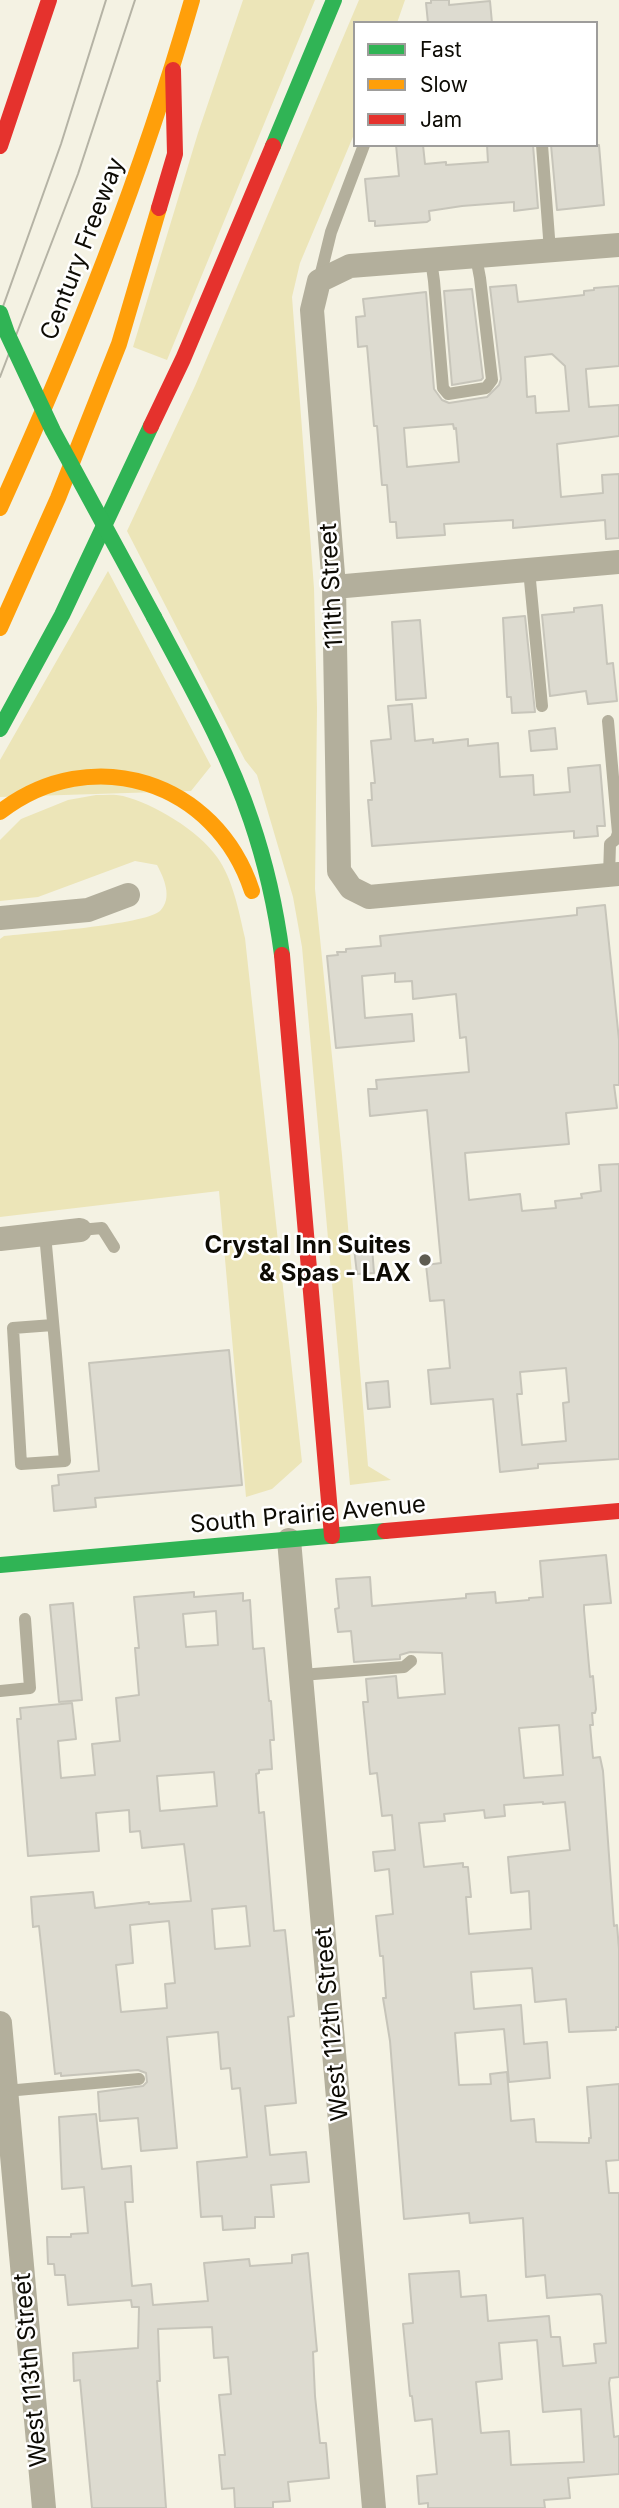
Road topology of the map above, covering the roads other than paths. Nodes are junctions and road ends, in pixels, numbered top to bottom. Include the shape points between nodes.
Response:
1 (49, 0) edge
2 (192, 0) edge
3 (334, 0) edge
4 (173, 70) junction
5 (0, 146) edge
6 (363, 147) edge
7 (542, 147) edge
8 (619, 245) edge
9 (550, 251) junction
10 (476, 257) junction
11 (430, 260) junction
12 (319, 281) junction
13 (0, 313) edge
14 (0, 508) edge
15 (619, 562) edge
16 (529, 570) junction
17 (334, 587) junction
18 (0, 628) edge
19 (542, 706) dead end
20 (608, 721) dead end
21 (0, 729) edge
22 (0, 812) edge
23 (614, 875) edge
24 (128, 895) dead end
25 (254, 902) dead end
26 (0, 918) edge
27 (260, 926) dead end
28 (285, 974) junction
29 (80, 1230) joint
30 (46, 1234) junction
31 (0, 1239) edge
32 (114, 1247) dead end
33 (53, 1325) junction
34 (619, 1511) edge
35 (332, 1536) junction
36 (289, 1539) junction
37 (0, 1565) edge
38 (25, 1619) dead end
39 (411, 1661) dead end
40 (301, 1675) junction
41 (0, 1691) edge
42 (0, 2023) edge
43 (139, 2079) dead end
44 (6, 2091) junction
45 (44, 2508) edge
46 (374, 2508) edge

1 - 5 main road
2 - 4 main road, Century Freeway
3 - 21 main road via 183,359 62,615
4 - 14 main road, Century Freeway via 116,236
4 - 18 main road via 176,153 119,344
6 - 12 lane via 331,232
7 - 9 lane
8 - 9 street
9 - 10 street
10 - 11 street
10 - 11 lane via 492,380 486,388 448,394 443,388
11 - 12 street via 350,266
12 - 17 street, 111th Street via 312,310
13 - 28 main road, bridge via 53,430 231,767 260,844
15 - 16 street
16 - 17 street
16 - 19 lane
17 - 23 street, 111th Street via 339,871 351,888 369,897
20 - 23 lane via 618,833 610,844
22 - 25 main road via 22,796 61,783 99,777 139,780 201,812 229,841 249,879
24 - 26 street via 88,909
27 - 28 main road
28 - 35 main road
29 - 30 street
29 - 32 lane via 102,1228
30 - 31 street
30 - 33 lane
33 - 33 lane via 65,1461 22,1464 13,1328
34 - 35 main road, South Prairie Avenue
35 - 36 main road, South Prairie Avenue
36 - 37 main road, South Prairie Avenue
36 - 40 street, West 112th Street
38 - 41 lane via 30,1688
39 - 40 lane via 404,1667
40 - 46 street, West 112th Street
42 - 44 street, West 113th Street
43 - 44 lane
44 - 45 street, West 113th Street

